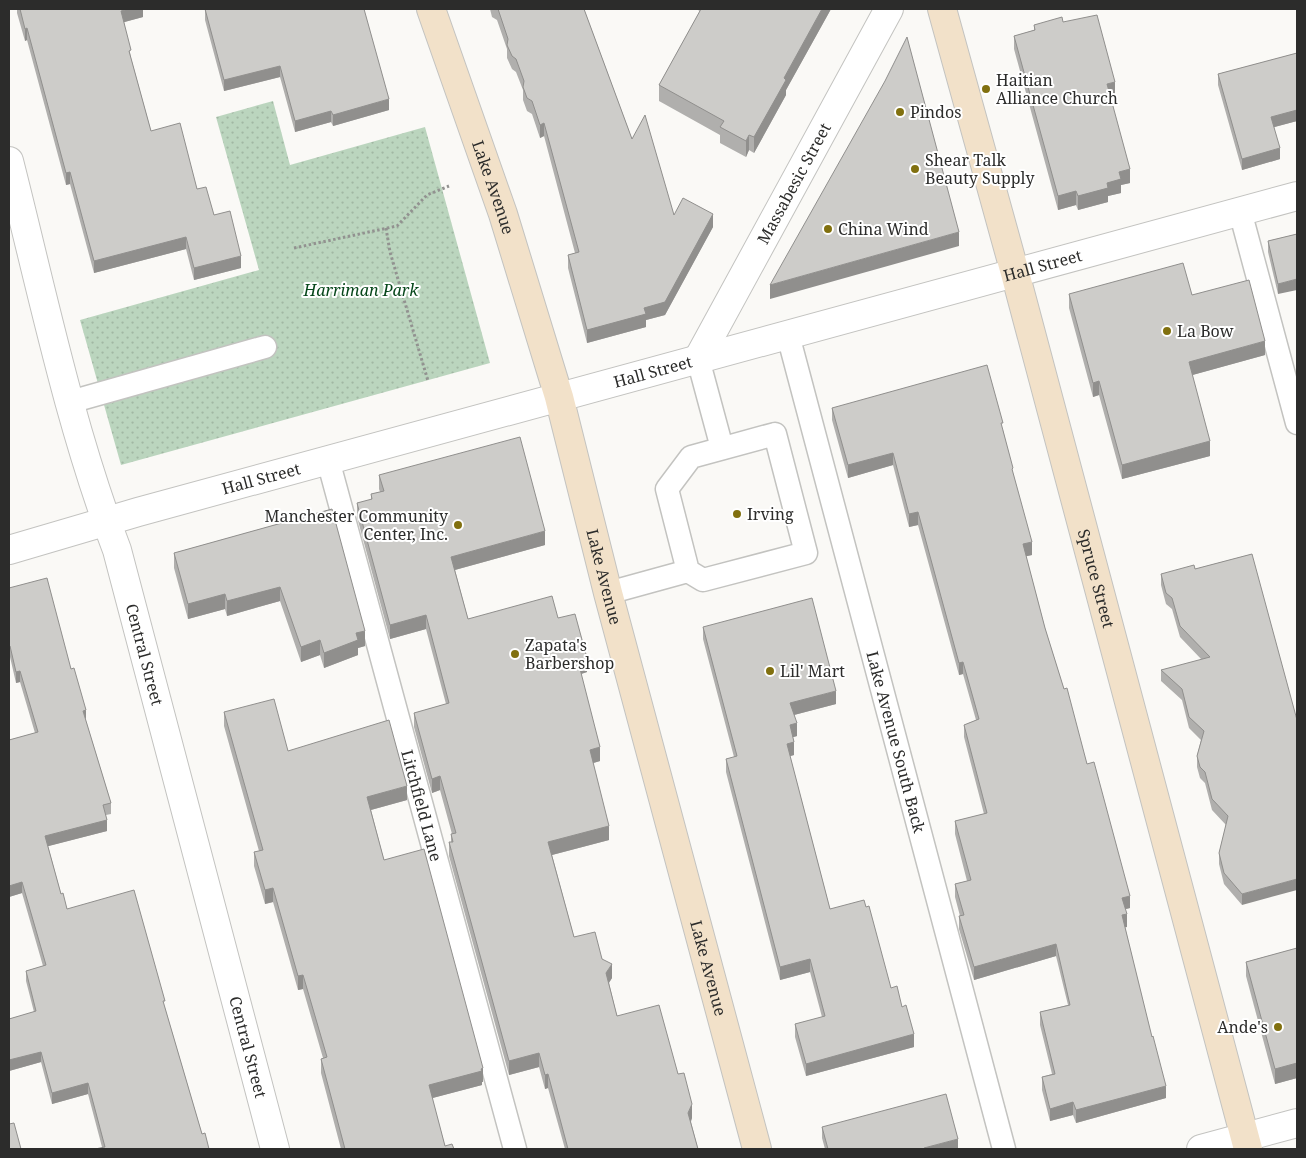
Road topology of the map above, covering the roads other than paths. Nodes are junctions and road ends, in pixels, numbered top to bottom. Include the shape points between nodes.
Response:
1 (431, 9) edge
2 (889, 9) edge
3 (942, 9) edge
4 (9, 161) edge
5 (1297, 196) edge
6 (1240, 211) junction
7 (1015, 273) junction
8 (788, 335) junction
9 (264, 347) dead end
10 (698, 359) junction
11 (559, 397) junction
12 (70, 402) junction
13 (1297, 423) edge
14 (722, 448) junction
15 (328, 460) junction
16 (106, 521) junction
17 (9, 550) edge
18 (688, 571) junction
19 (608, 593) junction
20 (1297, 1123) edge
21 (1246, 1143) edge
22 (275, 1149) edge
23 (515, 1149) edge
24 (757, 1149) edge
25 (1004, 1149) edge
26 (1201, 1149) edge

1 - 11 street, Lake Avenue via 503,214
2 - 10 street, Massabesic Street
3 - 7 street, Spruce Street
4 - 12 street, Central Street
5 - 6 street, Hall Street
6 - 7 street, Hall Street
6 - 13 lane
7 - 8 street, Hall Street
7 - 21 street, Spruce Street
8 - 10 street, Hall Street
8 - 25 lane, Lake Avenue South Back
9 - 12 lane
10 - 11 street, Hall Street
10 - 14 lane
11 - 15 street, Hall Street
11 - 19 street, Lake Avenue
12 - 16 street, Central Street
14 - 18 lane via 691,457 667,489
14 - 18 lane via 775,434 806,553 703,580
15 - 16 street, Hall Street
15 - 23 lane, Litchfield Lane
16 - 17 street, Hall Street
16 - 22 street, Central Street via 117,550
18 - 19 lane
19 - 24 street, Lake Avenue
20 - 21 street
21 - 26 street

